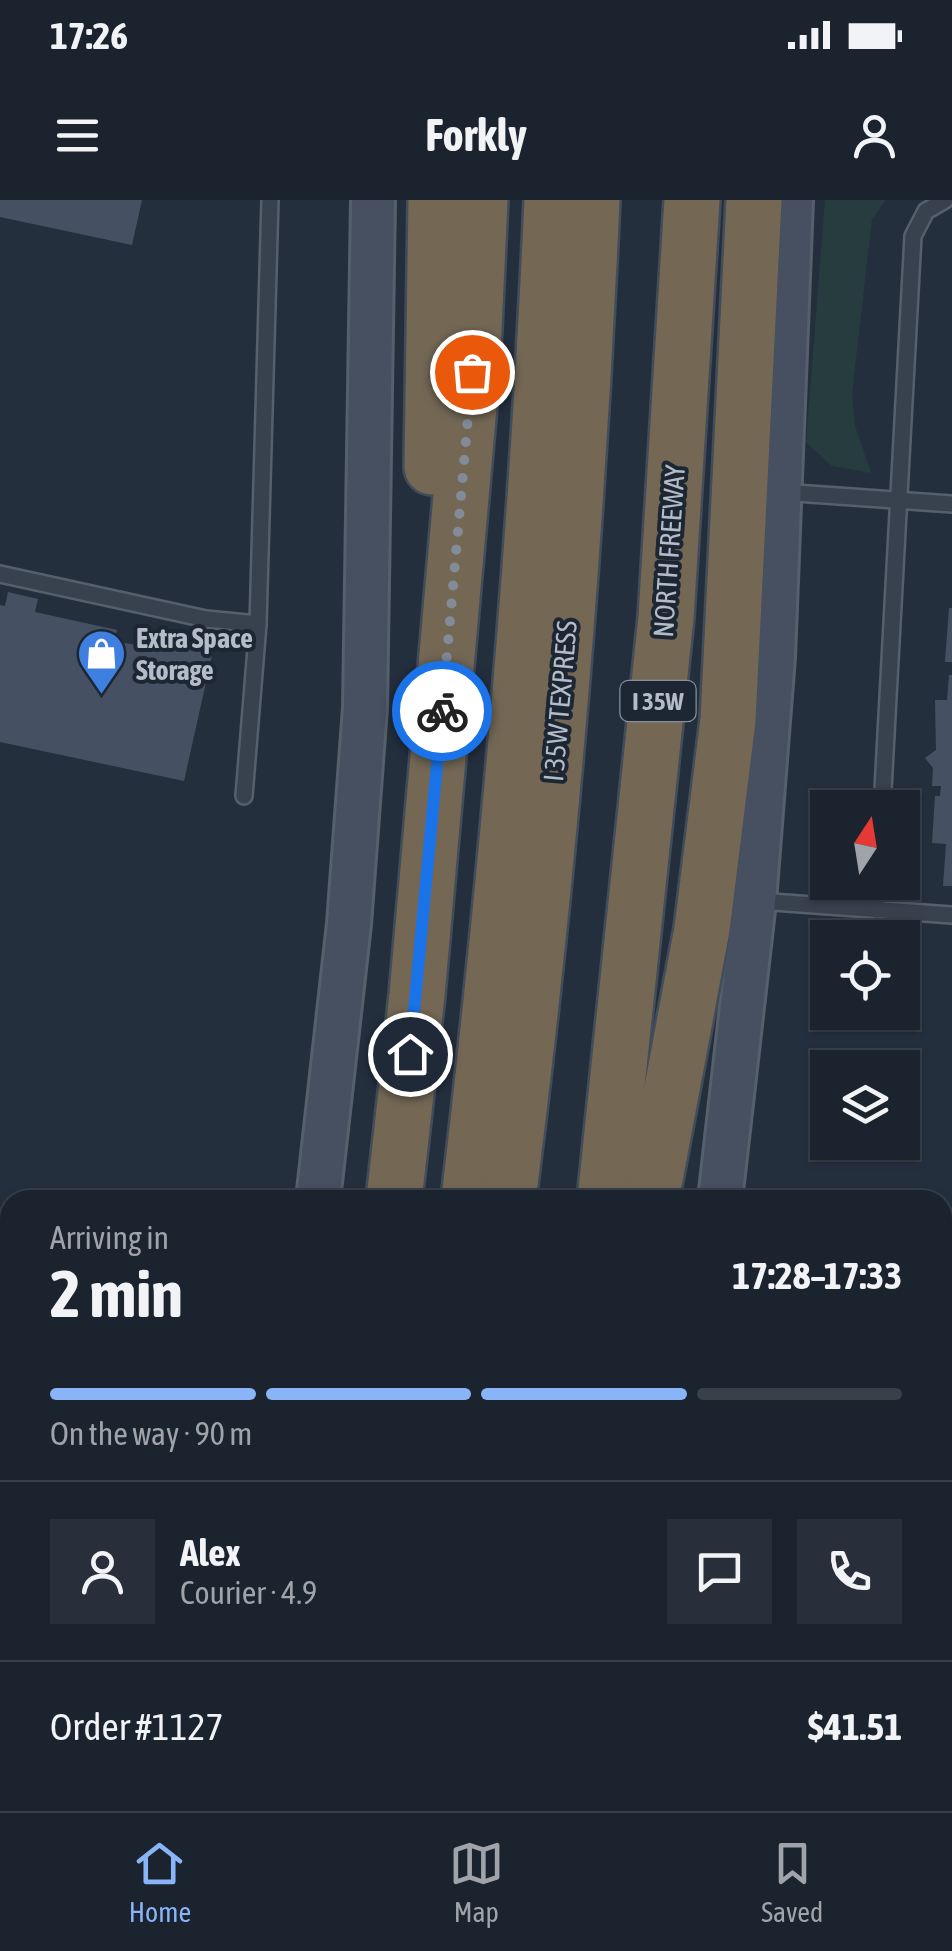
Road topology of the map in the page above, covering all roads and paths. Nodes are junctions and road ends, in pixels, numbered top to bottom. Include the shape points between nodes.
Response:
1 (270, 200) edge
2 (373, 200) edge
3 (436, 200) edge
4 (480, 200) edge
5 (552, 200) edge
6 (592, 200) edge
7 (692, 200) edge
8 (754, 200) edge
9 (791, 200) edge
10 (945, 200) edge
11 (781, 492) junction
12 (898, 499) junction
13 (952, 504) edge
14 (0, 574) edge
15 (258, 624) junction
16 (883, 790) edge
17 (244, 796) dead end
18 (877, 900) edge
19 (754, 901) junction
20 (876, 910) junction
21 (952, 915) edge
22 (417, 996) junction
23 (319, 1190) edge
24 (395, 1190) edge
25 (470, 1190) edge
26 (509, 1190) edge
27 (607, 1190) edge
28 (654, 1190) edge
29 (721, 1190) edge

1 - 15 lane
2 - 23 main road via 364,708 349,924
3 - 22 highway via 430,485 395,950
4 - 22 highway via 471,391
5 - 25 highway, I 35W TEXPRESS via 521,711
6 - 26 highway, I 35W TEXPRESS via 560,710
7 - 27 highway, NORTH FREEWAY / I 35W via 666,617
8 - 28 highway via 728,720 702,929
9 - 11 main road
10 - 12 lane via 926,211 912,236
11 - 12 lane
11 - 19 main road
12 - 13 lane
12 - 16 lane
14 - 15 lane
15 - 17 lane
18 - 20 lane
19 - 20 lane
19 - 29 main road
20 - 21 lane
22 - 24 highway

